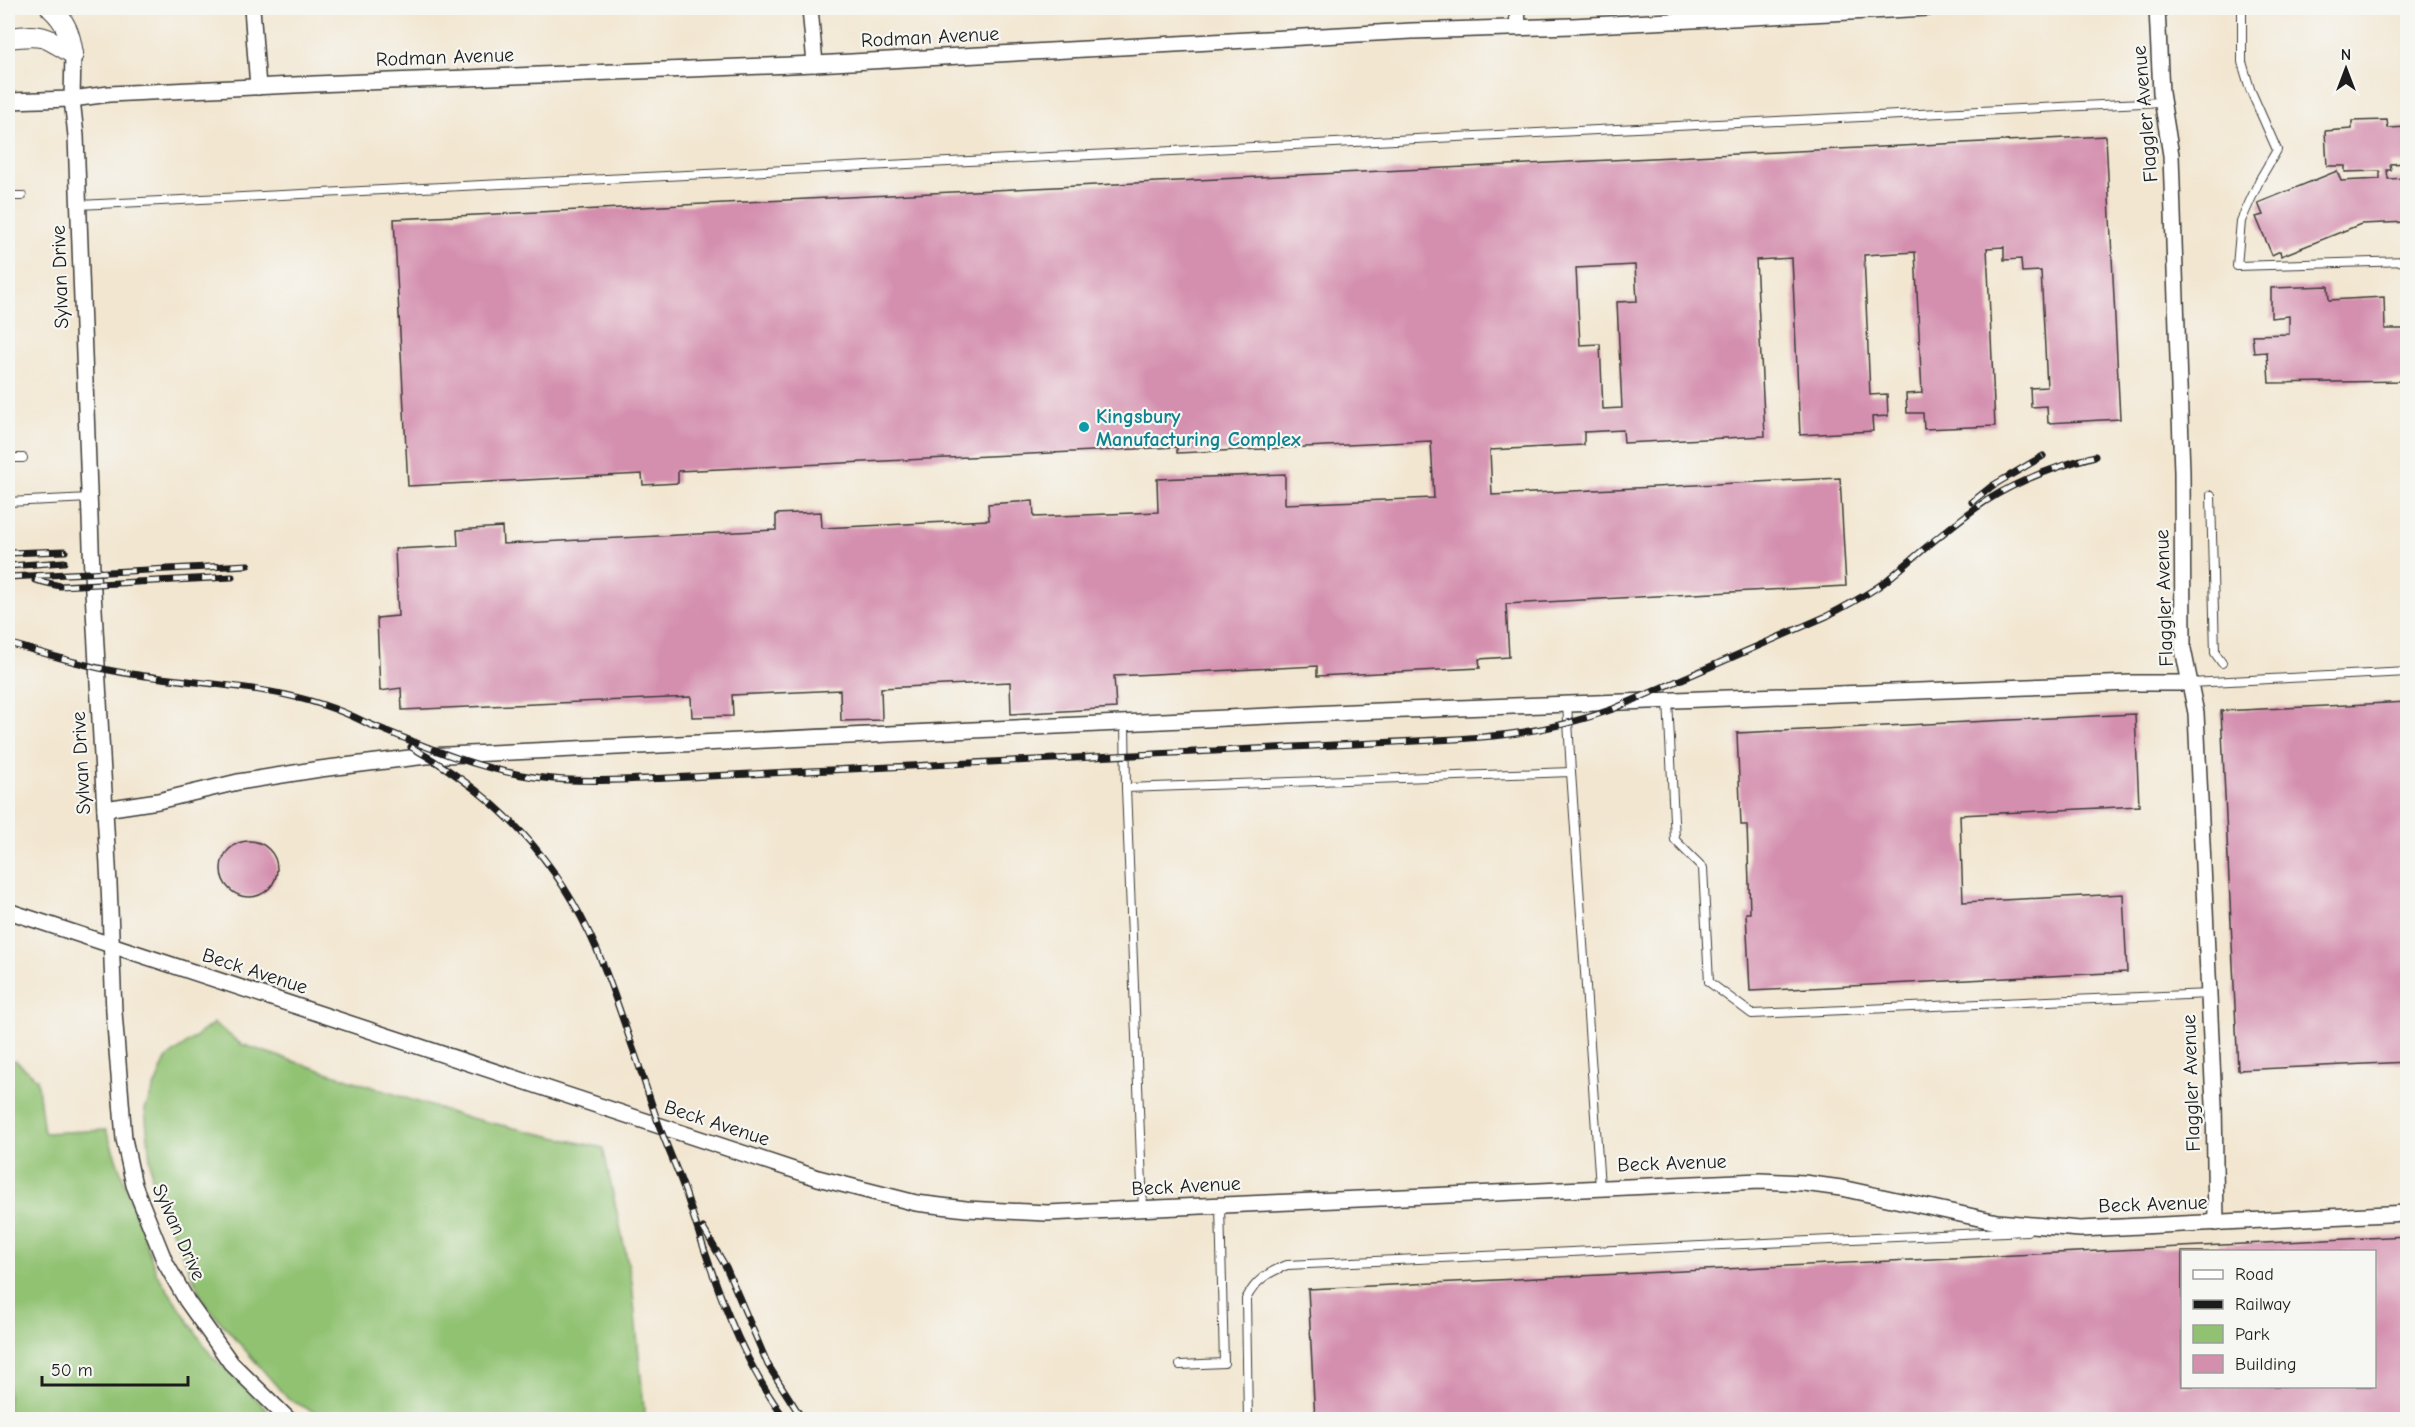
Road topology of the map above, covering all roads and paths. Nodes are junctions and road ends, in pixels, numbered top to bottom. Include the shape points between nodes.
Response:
1 (51, 8) edge
2 (252, 8) edge
3 (810, 8) edge
4 (1517, 8) edge
5 (1928, 8) edge
6 (2157, 8) edge
7 (2242, 8) edge
8 (1847, 10) edge
9 (1518, 26) junction
10 (8, 38) edge
11 (73, 54) junction
12 (815, 64) junction
13 (258, 87) junction
14 (72, 99) junction
15 (8, 101) edge
16 (2163, 102) junction
17 (8, 196) edge
18 (22, 196) dead end
19 (79, 205) junction
20 (2408, 261) edge
21 (8, 458) edge
22 (23, 458) dead end
23 (2211, 495) dead end
24 (90, 498) junction
25 (8, 502) edge
26 (2222, 663) dead end
27 (2408, 672) edge
28 (2190, 683) junction
29 (1668, 700) junction
30 (1568, 704) junction
31 (1125, 722) junction
32 (1571, 772) junction
33 (1126, 788) junction
34 (105, 809) junction
35 (8, 911) edge
36 (111, 946) junction
37 (2209, 994) junction
38 (1600, 1187) junction
39 (1220, 1206) junction
40 (1143, 1209) junction
41 (2408, 1213) edge
42 (2216, 1223) junction
43 (2080, 1229) junction
44 (1180, 1365) dead end
45 (289, 1419) edge
46 (1248, 1419) edge

1 - 11 street via 67,27
2 - 13 street
3 - 12 street
4 - 9 street
5 - 8 street, Rodman Avenue
6 - 16 street, Flaggler Avenue
7 - 20 lane via 2242,62 2277,150 2241,220 2237,266
8 - 9 street, Rodman Avenue
9 - 12 street, Rodman Avenue
10 - 11 street via 38,35
11 - 14 street, Sylvan Drive
12 - 13 street, Rodman Avenue
13 - 14 street, Rodman Avenue
14 - 15 street, Rodman Avenue
14 - 19 street, Sylvan Drive
16 - 19 lane
16 - 28 street, Flaggler Avenue via 2171,155 2182,472 2183,649
17 - 18 lane
19 - 24 street, Sylvan Drive
21 - 22 lane
23 - 26 lane via 2215,653
24 - 25 lane
24 - 34 street, Sylvan Drive
27 - 28 lane
28 - 29 street
28 - 37 street, Flaggler Avenue via 2196,713
29 - 30 street
29 - 37 lane via 1675,840 1704,868 1709,982 1752,1014
30 - 31 street
30 - 32 lane
31 - 33 lane
31 - 34 street via 426,756 237,782
32 - 33 lane
32 - 38 lane
33 - 40 lane
34 - 36 street, Sylvan Drive
35 - 36 street, Beck Avenue
36 - 40 street, Beck Avenue via 818,1178 884,1195 966,1209 1047,1214
36 - 45 street, Sylvan Drive via 124,1139 134,1185 165,1262 199,1319 231,1363
37 - 42 street, Flaggler Avenue
38 - 39 street, Beck Avenue
38 - 43 street, Beck Avenue via 1804,1183 1997,1222
39 - 40 street, Beck Avenue
39 - 44 lane via 1224,1363
41 - 42 street, Beck Avenue
42 - 43 street, Beck Avenue
43 - 46 lane via 1287,1265 1253,1284 1246,1299

